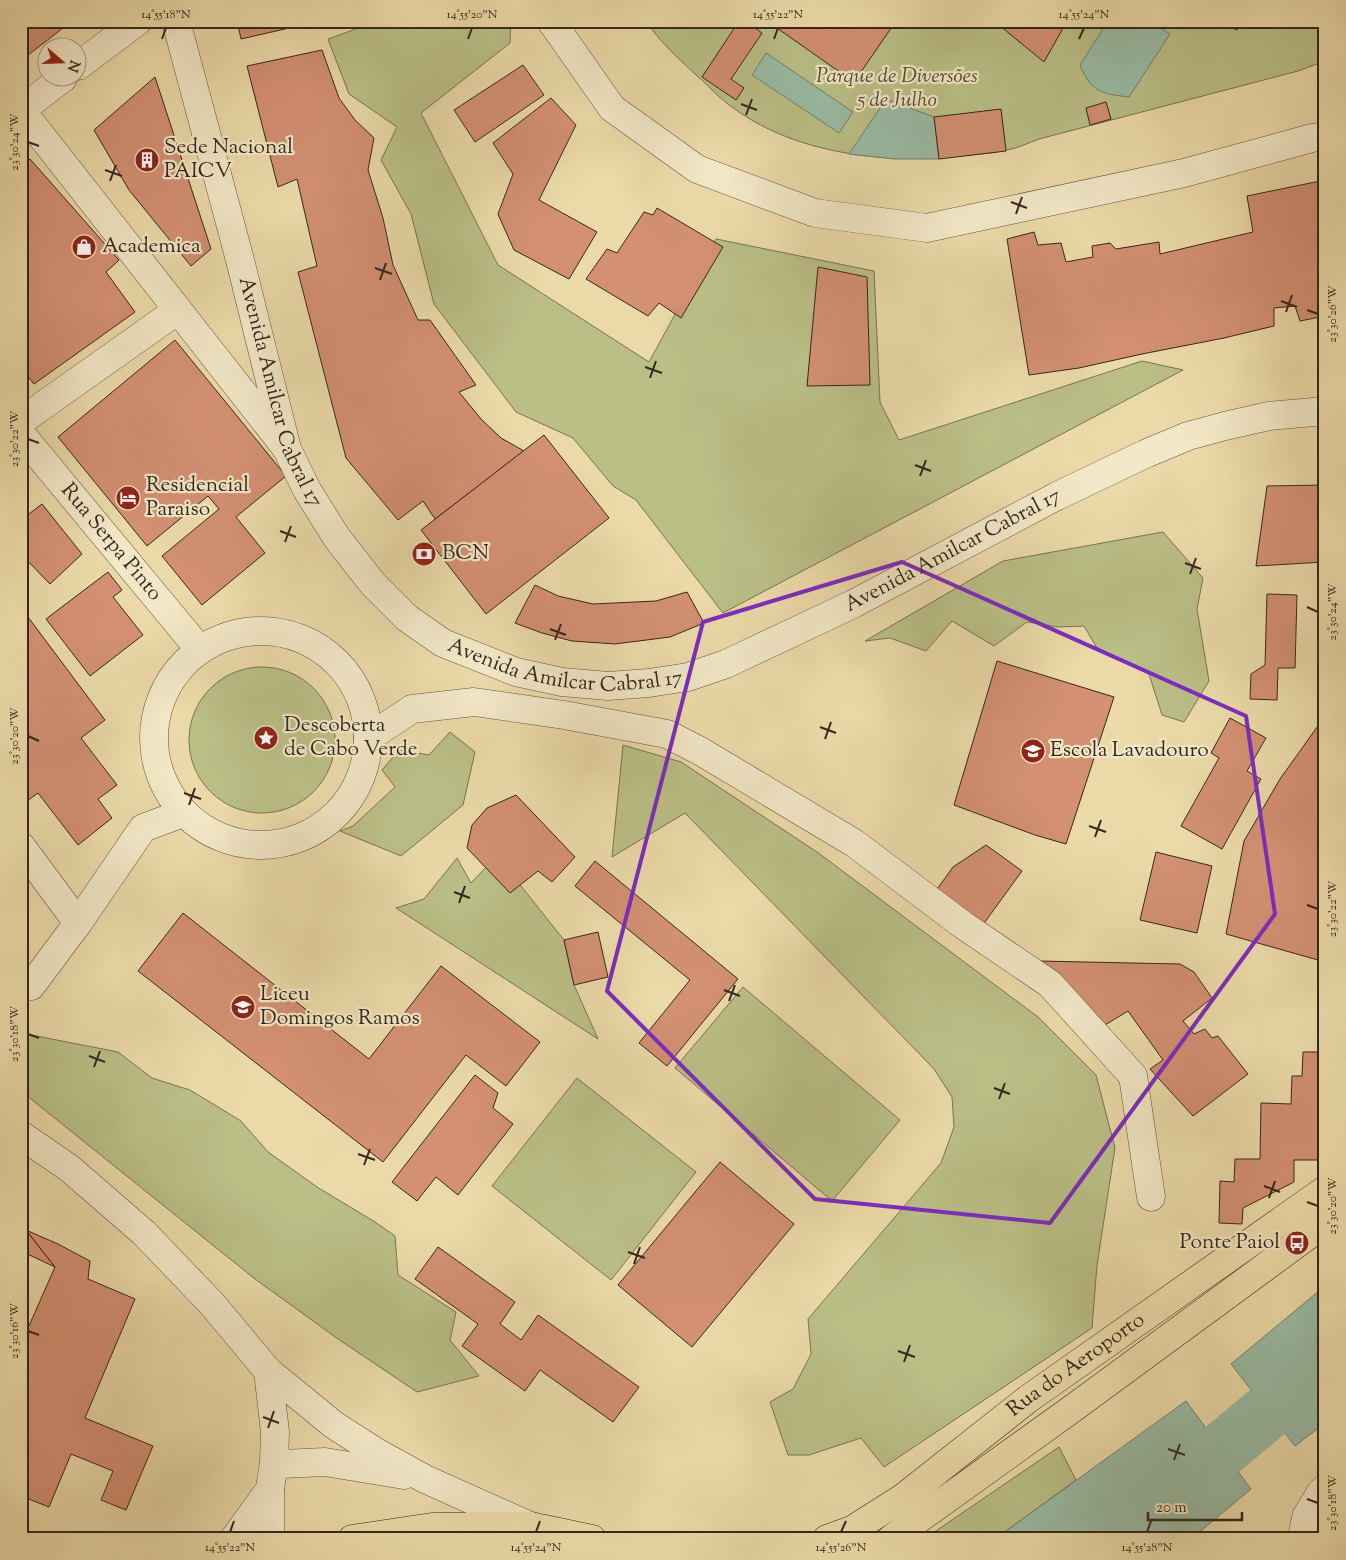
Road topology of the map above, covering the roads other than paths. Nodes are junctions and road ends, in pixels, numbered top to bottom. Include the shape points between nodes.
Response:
1 (138, 21) edge
2 (176, 21) edge
3 (551, 21) edge
4 (88, 58) edge
5 (50, 88) edge
6 (21, 110) edge
7 (1325, 136) edge
8 (178, 310) junction
9 (1325, 411) edge
10 (21, 420) edge
11 (21, 434) edge
12 (287, 449) junction
13 (200, 650) junction
14 (368, 738) junction
15 (184, 813) junction
16 (21, 846) edge
17 (78, 924) junction
18 (21, 980) edge
19 (21, 1135) edge
20 (1325, 1190) edge
21 (1151, 1197) dead end
22 (1325, 1224) edge
23 (268, 1371) junction
24 (274, 1462) junction
25 (425, 1479) junction
26 (270, 1489) junction
27 (1325, 1489) edge
28 (530, 1526) junction
29 (234, 1539) edge
30 (270, 1539) edge
31 (352, 1539) edge
32 (592, 1539) edge
33 (827, 1539) edge
34 (891, 1539) edge
35 (1302, 1539) edge

1 - 4 street
2 - 12 street, Avenida Amilcar Cabral 17
3 - 7 street via 612,108 697,169 815,212 927,228 1184,174
5 - 6 street
6 - 8 street
8 - 10 street
8 - 12 street
9 - 12 street, Avenida Amilcar Cabral 17 via 1269,416 1188,436 1066,492 853,604 726,664 688,677 649,684 608,686 562,682 516,672 443,643 407,618 373,584 337,538
11 - 13 street, Rua Serpa Pinto
13 - 14 street via 232,635 267,631 316,646 340,666 358,692 364,706
13 - 15 street via 186,662 164,692 154,728 154,746 163,782
14 - 15 street via 362,774 345,806 317,830 301,838 283,844 247,845 212,834
14 - 21 street via 412,709 474,702 666,734 700,751 854,843 1050,984 1133,1076
15 - 17 street via 143,828
16 - 17 street
17 - 18 street via 31,986
19 - 23 street via 70,1168 144,1233 212,1304
20 - 33 main road, Rua do Aeroporto via 1028,1399 904,1497 852,1530
22 - 34 main road, Rua do Aeroporto
23 - 24 street via 275,1432
23 - 25 street via 334,1425
24 - 25 street via 325,1462
24 - 26 street
25 - 28 street
26 - 29 street
26 - 30 street
27 - 35 street via 1306,1517
28 - 31 main road via 432,1527
28 - 32 main road

